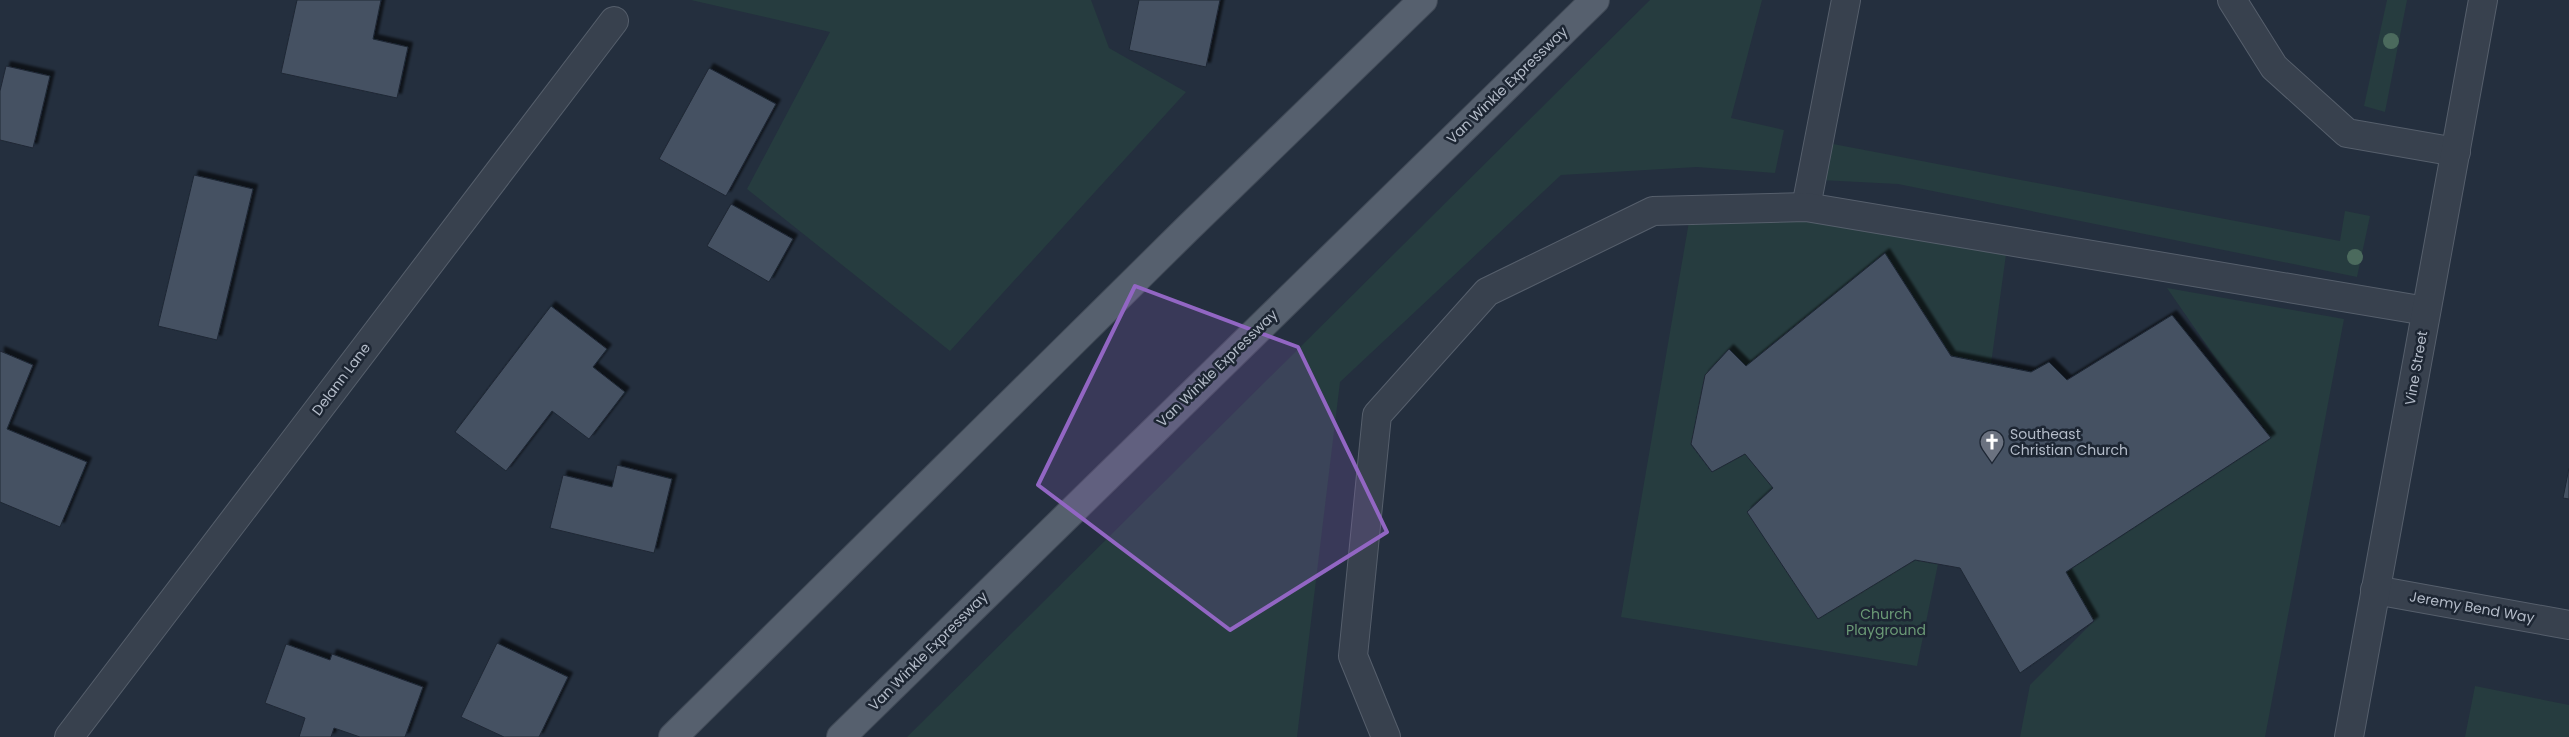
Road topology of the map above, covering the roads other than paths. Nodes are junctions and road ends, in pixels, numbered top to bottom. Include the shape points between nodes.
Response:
1 (1423, 0) edge
2 (1595, 0) edge
3 (1846, 0) edge
4 (2232, 0) edge
5 (2483, 0) edge
6 (614, 21) dead end
7 (2456, 152) junction
8 (1806, 207) junction
9 (2426, 311) junction
10 (2375, 590) junction
11 (2569, 625) edge
12 (69, 737) edge
13 (673, 737) edge
14 (841, 737) edge
15 (1386, 737) edge
16 (2349, 737) edge

1 - 13 main road via 1173,242
2 - 14 main road, Van Winkle Expressway
3 - 8 street
4 - 7 street via 2274,67 2347,133
5 - 7 street, Vine Street
6 - 12 street, Delann Lane
7 - 9 street, Vine Street
8 - 9 street
8 - 15 street via 1653,211 1487,292 1377,416 1353,656
9 - 10 street, Vine Street
10 - 11 street, Jeremy Bend Way
10 - 16 street, Vine Street

